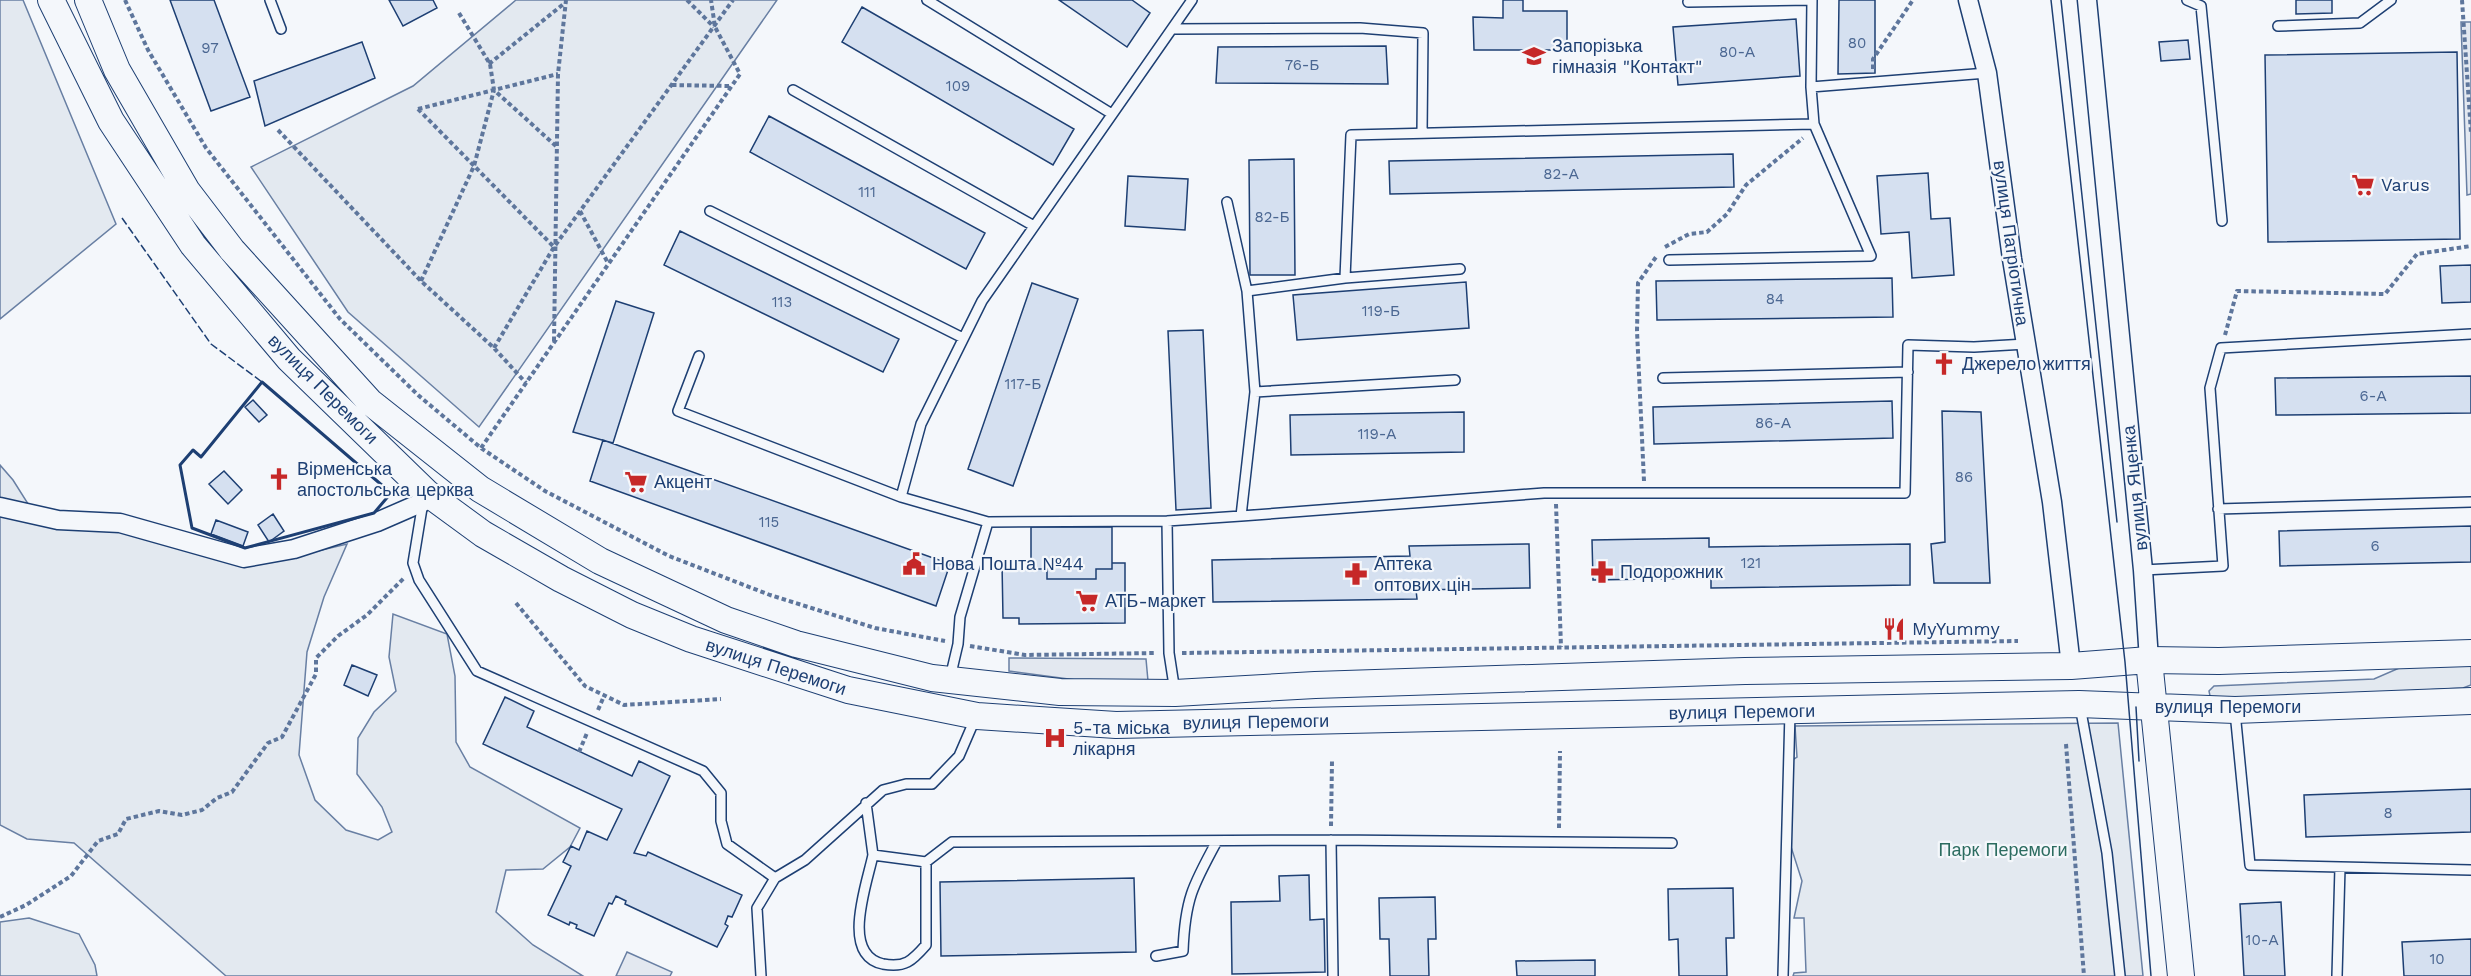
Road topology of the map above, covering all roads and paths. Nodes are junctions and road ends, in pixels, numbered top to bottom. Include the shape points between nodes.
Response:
1 (51, 0) edge
2 (87, 0) edge
3 (125, 0) edge
4 (270, 0) edge
5 (567, 0) edge
6 (687, 0) edge
7 (711, 0) edge
8 (733, 0) edge
9 (927, 0) edge
10 (1192, 0) edge
11 (1913, 0) edge
12 (1968, 0) edge
13 (2087, 0) edge
14 (2187, 0) edge
15 (2391, 0) edge
16 (2462, 0) edge
17 (1688, 2) dead end
18 (459, 12) dead end
19 (2278, 26) dead end
20 (715, 27) junction
21 (1173, 29) junction
22 (281, 30) dead end
23 (490, 64) junction
24 (1987, 73) junction
25 (558, 74) junction
26 (1873, 82) junction
27 (672, 85) junction
28 (731, 86) junction
29 (1812, 87) junction
30 (494, 90) junction
31 (793, 90) dead end
32 (1112, 114) junction
33 (1814, 124) junction
34 (278, 130) dead end
35 (1422, 133) junction
36 (2471, 133) edge
37 (556, 146) junction
38 (474, 166) junction
39 (1227, 202) dead end
40 (1732, 206) dead end
41 (580, 211) junction
42 (710, 211) dead end
43 (2222, 221) dead end
44 (1034, 226) junction
45 (2471, 246) edge
46 (554, 247) junction
47 (1669, 260) dead end
48 (608, 264) junction
49 (1460, 269) dead end
50 (1345, 278) junction
51 (421, 281) junction
52 (1247, 291) junction
53 (1637, 331) dead end
54 (2471, 334) edge
55 (963, 338) junction
56 (554, 342) junction
57 (2026, 344) junction
58 (494, 348) junction
59 (2221, 348) junction
60 (699, 356) dead end
61 (1908, 372) junction
62 (1663, 378) dead end
63 (1455, 381) dead end
64 (526, 383) junction
65 (1255, 392) junction
66 (481, 448) junction
67 (1644, 481) dead end
68 (1555, 494) junction
69 (425, 497) junction
70 (901, 497) junction
71 (2471, 502) edge
72 (0, 507) edge
73 (2218, 509) junction
74 (1241, 516) junction
75 (1167, 520) junction
76 (988, 522) junction
77 (413, 563) junction
78 (2143, 570) junction
79 (516, 603) dead end
80 (2018, 641) dead end
81 (958, 644) junction
82 (1561, 647) junction
83 (1169, 653) junction
84 (2471, 654) edge
85 (2149, 660) junction
86 (2071, 666) junction
87 (1761, 671) junction
88 (949, 680) junction
89 (1175, 693) junction
90 (604, 696) junction
91 (721, 699) dead end
92 (2471, 701) edge
93 (2079, 704) junction
94 (2154, 707) junction
95 (2235, 710) junction
96 (1762, 712) junction
97 (1790, 712) junction
98 (977, 716) junction
99 (594, 717) dead end
100 (2066, 744) dead end
101 (1560, 751) dead end
102 (1332, 761) dead end
103 (866, 803) junction
104 (1331, 840) junction
105 (1217, 841) junction
106 (1559, 842) junction
107 (1672, 843) dead end
108 (873, 855) junction
109 (926, 862) junction
110 (2340, 867) junction
111 (2471, 870) edge
112 (775, 878) junction
113 (0, 917) edge
114 (1156, 956) dead end
115 (761, 976) edge
116 (1333, 976) edge
117 (1783, 976) edge
118 (2084, 976) edge
119 (2120, 976) edge
120 (2181, 976) edge
121 (2337, 976) edge

1 - 69 main road, вулиця Перемоги via 111,121 192,245 289,359
2 - 88 main road, вулиця Перемоги via 123,80 187,191 232,250 370,402 480,489 600,561 726,620 862,662
3 - 66 path via 148,50 204,145 333,310 418,395
4 - 22 lane
5 - 23 path
5 - 25 path
6 - 20 path
7 - 20 path
8 - 20 path
9 - 32 lane
10 - 21 lane
11 - 26 path via 1873,59
12 - 24 street, вулиця Патріотична
13 - 78 street, вулиця Яценка
14 - 43 lane via 2201,6
15 - 19 lane via 2360,23
16 - 36 path
17 - 29 lane via 1812,0
18 - 23 path
20 - 27 path
20 - 28 path via 740,74
21 - 32 lane
21 - 35 lane via 1360,28 1423,33
23 - 30 path
24 - 26 lane
24 - 57 street, вулиця Патріотична
25 - 30 path
25 - 37 path
26 - 29 lane
27 - 28 path
27 - 41 path
28 - 48 path
29 - 33 lane
30 - 37 path
30 - 38 path
30 - 38 path via 418,109
31 - 44 lane
32 - 44 lane
33 - 35 lane
33 - 40 path via 1802,140 1746,185
33 - 47 lane via 1871,256
34 - 51 path
35 - 50 lane via 1351,135
37 - 46 path
38 - 46 path
38 - 51 path
39 - 52 lane
41 - 46 path
41 - 48 path
42 - 55 lane
44 - 55 lane via 982,301
45 - 59 path via 2417,254 2385,294 2237,291
46 - 56 path
46 - 58 path
48 - 56 path
49 - 50 lane
50 - 52 lane
51 - 58 path
52 - 65 lane
53 - 67 path
54 - 59 lane
55 - 70 lane via 921,424
56 - 64 path
57 - 61 lane via 1908,345
57 - 86 street, вулиця Патріотична via 2052,502
58 - 64 path
59 - 73 lane via 2210,388
60 - 70 lane via 678,411
61 - 62 lane
61 - 68 lane via 1905,493
63 - 65 lane
64 - 66 path
65 - 74 lane
66 - 81 path via 544,492 669,556 770,596 864,624
68 - 74 lane
68 - 82 path
69 - 72 street via 377,522 294,549 244,558 120,523 58,520
69 - 77 lane
69 - 98 main road, вулиця Перемоги via 561,579 691,639 848,690
70 - 76 lane
71 - 73 lane
73 - 78 lane via 2223,566
74 - 75 lane
75 - 76 lane
75 - 83 lane
76 - 81 lane via 960,617
77 - 112 lane via 419,580 477,671 703,771 721,793 721,821 727,844
77 - 113 path via 402,581 316,658 316,674 282,737 268,742 232,792 202,810 182,815 159,812 126,819 118,834 98,841 71,876
78 - 85 street, вулиця Яценка
79 - 90 path via 585,686
80 - 82 path
81 - 83 path via 1025,655
81 - 88 lane
82 - 83 path
83 - 89 lane
84 - 85 main road, вулиця Перемоги
85 - 86 main road, вулиця Перемоги
85 - 94 main road, вулиця Яценка
86 - 87 main road, вулиця Перемоги
87 - 89 main road, вулиця Перемоги
87 - 96 main road
88 - 89 main road, вулиця Перемоги via 1060,692
90 - 91 path via 624,705
90 - 99 path
92 - 95 main road, вулиця Перемоги
93 - 94 main road, вулиця Перемоги
93 - 97 main road, вулиця Перемоги
93 - 119 lane via 2107,853
94 - 95 main road, вулиця Перемоги
94 - 120 main road, вулиця Яценка
95 - 110 lane via 2250,865
96 - 97 main road, вулиця Перемоги
96 - 98 main road, вулиця Перемоги via 1116,725
97 - 117 lane
98 - 103 lane via 959,756 932,784 906,784 883,790
100 - 118 path
101 - 106 path
102 - 104 path
103 - 108 lane
103 - 112 lane via 805,860
104 - 105 lane
104 - 106 lane
104 - 116 lane
105 - 109 lane via 952,842
105 - 114 lane via 1192,888 1183,951
106 - 107 lane
108 - 109 lane
108 - 109 lane via 857,933 861,946 874,962 898,967 926,945
110 - 111 lane
110 - 121 lane
112 - 115 lane via 757,908

